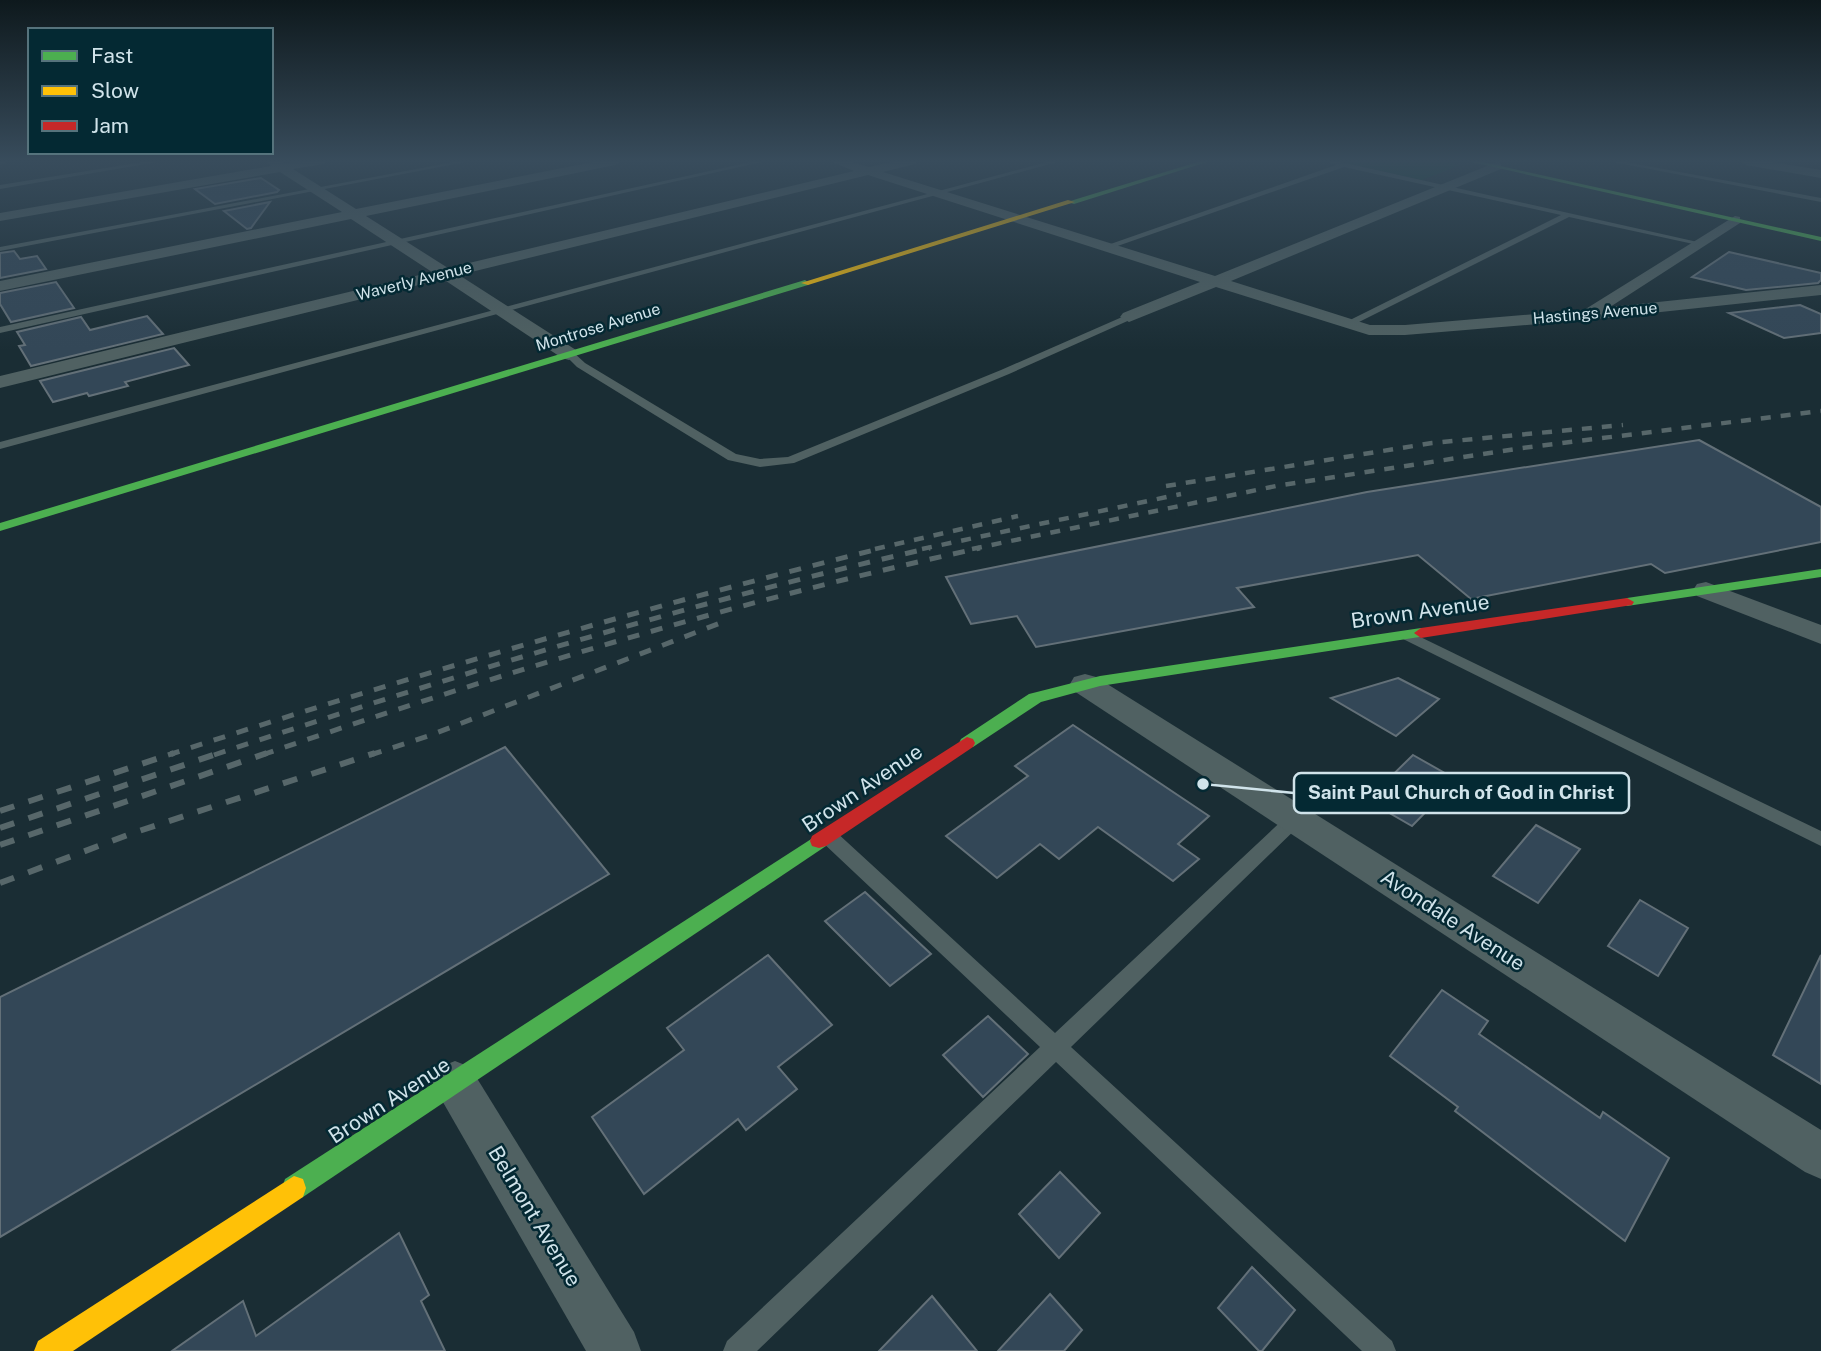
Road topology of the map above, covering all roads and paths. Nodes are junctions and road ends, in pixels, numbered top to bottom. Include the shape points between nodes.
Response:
1 (132, 224) edge
2 (305, 224) edge
3 (370, 224) edge
4 (478, 224) edge
5 (650, 224) edge
6 (823, 224) edge
7 (997, 224) edge
8 (1036, 224) edge
9 (1172, 224) edge
10 (1351, 224) edge
11 (1548, 224) edge
12 (1613, 224) edge
13 (1728, 224) edge
14 (1753, 224) edge
15 (1821, 239) edge
16 (397, 242) junction
17 (1698, 243) junction
18 (1106, 247) junction
19 (0, 249) edge
20 (444, 274) junction
21 (1214, 281) junction
22 (0, 286) edge
23 (1821, 290) edge
24 (502, 311) junction
25 (1586, 315) junction
26 (1129, 317) joint
27 (1349, 324) junction
28 (0, 330) edge
29 (569, 354) junction
30 (0, 382) edge
31 (0, 446) edge
32 (0, 527) edge
33 (1821, 573) edge
34 (1706, 590) junction
35 (1406, 635) junction
36 (1821, 635) edge
37 (1085, 684) junction
38 (1295, 819) junction
39 (828, 836) junction
40 (1821, 839) edge
41 (1054, 1048) junction
42 (456, 1082) junction
43 (1821, 1156) edge
44 (48, 1351) edge
45 (615, 1351) edge
46 (737, 1351) edge
47 (1382, 1351) edge

1 - 19 lane
2 - 22 street
3 - 16 street
4 - 16 lane
5 - 20 street, Waverly Avenue
6 - 24 lane
7 - 29 street, Montrose Avenue
8 - 18 street, Hastings Avenue
9 - 18 lane
10 - 21 street
11 - 27 lane
12 - 17 lane
13 - 17 street
14 - 15 street
16 - 20 street
16 - 28 lane
17 - 25 street
18 - 21 street, Hastings Avenue
20 - 24 street
20 - 30 street, Waverly Avenue
21 - 26 street
21 - 27 street, Hastings Avenue
23 - 25 street, Hastings Avenue
24 - 29 street
24 - 31 lane
25 - 27 street, Hastings Avenue via 1405,330 1369,330
26 - 29 lane via 790,460 760,463 732,457
29 - 32 street, Montrose Avenue
33 - 34 street, Brown Avenue
34 - 35 street, Brown Avenue
34 - 36 street
35 - 37 street, Brown Avenue
35 - 40 lane
37 - 38 street, Avondale Avenue
37 - 39 street, Brown Avenue via 1035,698
38 - 41 lane
38 - 43 street, Avondale Avenue
39 - 41 lane
39 - 42 street, Brown Avenue
41 - 46 lane
41 - 47 lane
42 - 44 street, Brown Avenue
42 - 45 street, Belmont Avenue

